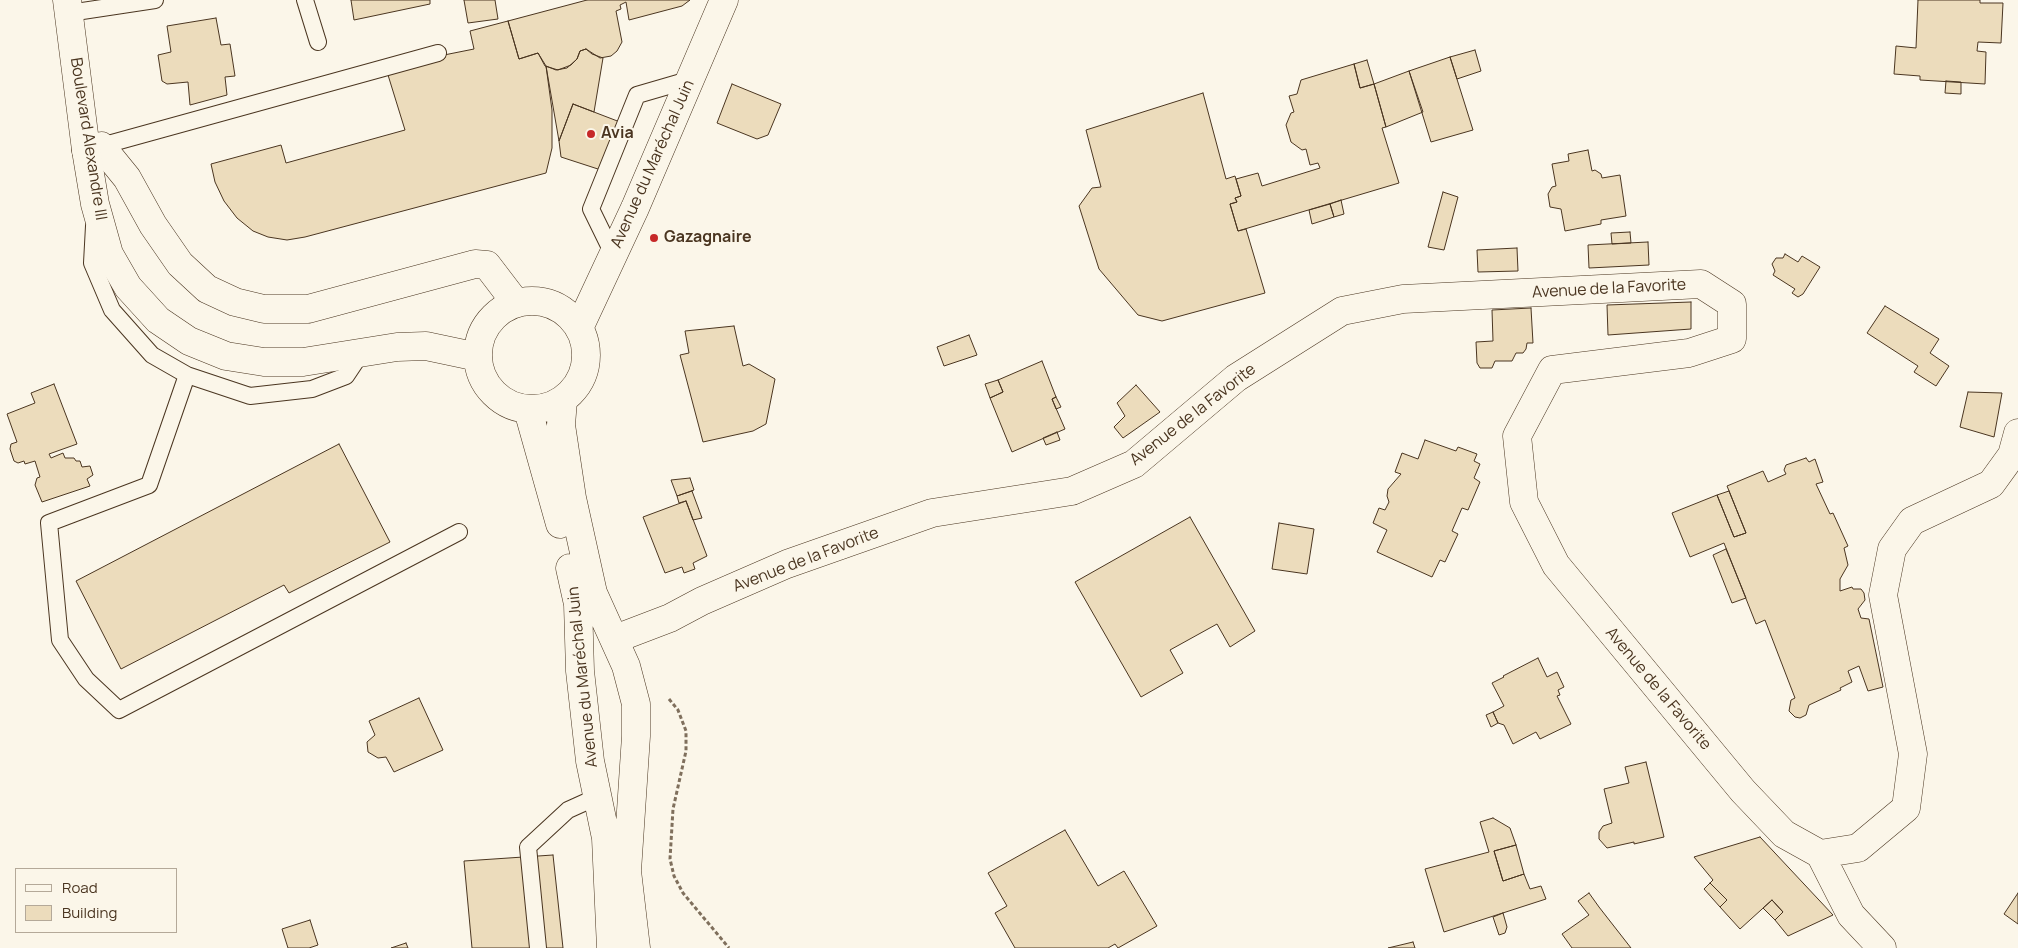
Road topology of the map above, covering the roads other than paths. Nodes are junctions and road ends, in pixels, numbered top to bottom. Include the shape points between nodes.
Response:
1 (155, 0) edge
2 (305, 0) edge
3 (724, 0) edge
4 (68, 6) edge
5 (318, 42) dead end
6 (438, 53) dead end
7 (692, 79) junction
8 (94, 148) junction
9 (95, 204) junction
10 (613, 254) junction
11 (516, 303) junction
12 (579, 328) junction
13 (362, 352) junction
14 (478, 357) junction
15 (187, 374) junction
16 (563, 400) junction
17 (528, 410) junction
18 (2018, 433) edge
19 (459, 532) dead end
20 (615, 639) junction
21 (599, 796) junction
22 (1820, 854) junction
23 (538, 948) edge
24 (611, 948) edge
25 (636, 948) edge
26 (1882, 948) edge

1 - 4 lane
2 - 5 lane
3 - 7 street, Avenue du Maréchal Juin
4 - 8 street, Boulevard Alexandre III
6 - 8 lane
7 - 10 street, Avenue du Maréchal Juin
7 - 10 lane via 637,94 591,209
8 - 9 street, Boulevard Alexandre III
8 - 11 street via 127,178 153,225 180,264 207,289 235,302 264,309 308,309 475,264 487,265
9 - 13 street, Boulevard Alexandre III via 109,254 128,287 158,320 189,341 226,356 264,362 303,362
9 - 15 lane via 92,263 112,310 152,355
10 - 12 street, Avenue du Maréchal Juin
11 - 12 street via 533,300 551,304 566,313
11 - 14 street via 500,311 488,323 480,339
12 - 16 street via 586,347 585,367 577,386
13 - 14 street, Boulevard Alexandre III via 426,346
13 - 15 lane via 346,376 312,388 250,396
14 - 17 street via 480,373 487,387 512,406
15 - 19 lane via 149,485 49,523 60,640 86,679 119,710
16 - 17 street via 544,409
16 - 20 street, Avenue du Maréchal Juin via 561,425 572,498 593,593
17 - 21 street, Avenue du Maréchal Juin via 555,501 578,604 584,710 590,761
18 - 22 street via 2012,454 1991,484 1912,521 1892,549 1883,595 1913,754 1906,808 1858,848
20 - 22 street, Avenue de la Favorite via 670,618 787,564 932,513 1072,491 1134,464 1236,378 1342,311 1403,299 1701,284 1732,304 1732,339 1690,353 1552,370 1517,436 1524,502 1556,565 1743,791 1784,834
20 - 25 street, Avenue du Maréchal Juin via 636,704 627,871
21 - 23 lane via 568,810 528,847
21 - 24 street, Avenue du Maréchal Juin via 606,838
22 - 26 street via 1851,915

